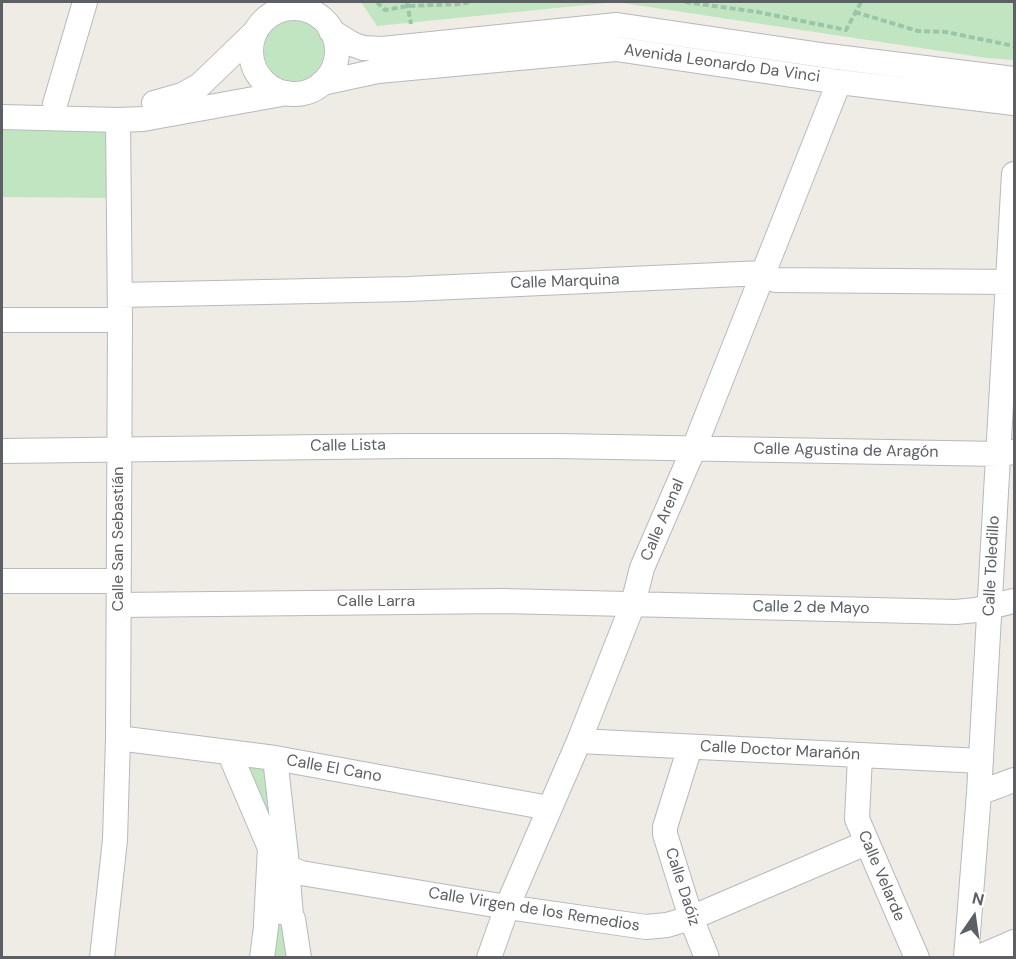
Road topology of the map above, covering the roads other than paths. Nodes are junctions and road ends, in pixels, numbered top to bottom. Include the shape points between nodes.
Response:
1 (85, 2) edge
2 (327, 2) edge
3 (271, 17) edge
4 (329, 28) junction
5 (1014, 79) edge
6 (839, 82) junction
7 (322, 83) junction
8 (287, 93) junction
9 (2, 100) edge
10 (1014, 103) edge
11 (55, 105) junction
12 (2, 117) edge
13 (118, 120) junction
14 (1014, 174) edge
15 (763, 273) junction
16 (1011, 282) edge
17 (120, 295) junction
18 (2, 320) edge
19 (120, 320) junction
20 (694, 448) junction
21 (2, 451) edge
22 (119, 451) junction
23 (1007, 453) edge
24 (2, 581) edge
25 (119, 593) junction
26 (1014, 601) edge
27 (633, 604) junction
28 (989, 607) junction
29 (117, 738) junction
30 (579, 741) junction
31 (690, 747) junction
32 (229, 752) junction
33 (860, 756) junction
34 (275, 759) junction
35 (981, 761) junction
36 (1014, 780) edge
37 (979, 793) junction
38 (549, 808) junction
39 (867, 843) junction
40 (270, 848) junction
41 (288, 869) junction
42 (507, 907) junction
43 (291, 916) junction
44 (691, 918) junction
45 (266, 923) junction
46 (1014, 942) edge
47 (102, 957) edge
48 (262, 957) edge
49 (299, 957) edge
50 (489, 957) edge
51 (707, 957) edge
52 (917, 957) edge
53 (966, 957) edge
54 (977, 957) edge

1 - 11 street
2 - 4 street
3 - 4 street via 282,10 300,9 314,14
3 - 8 street via 251,53 255,68 267,85
3 - 11 street via 200,86 182,95 131,106
4 - 5 street, Avenida Leonardo Da Vinci via 352,44 382,49 617,25
4 - 7 street via 336,46 335,61
6 - 7 street, Avenida Leonardo Da Vinci via 616,49 378,70
6 - 10 street, Avenida Leonardo Da Vinci
6 - 15 street, Calle Arenal
7 - 8 street via 306,92
8 - 13 street
9 - 11 street
12 - 13 street
13 - 17 street, Calle San Sebastián
14 - 16 street, Calle Toledillo
15 - 16 street, Calle Marquina via 775,280
15 - 17 street, Calle Marquina via 409,289
15 - 20 street, Calle Arenal
16 - 23 street, Calle Toledillo
17 - 19 street, Calle San Sebastián
18 - 19 street
19 - 22 street, Calle San Sebastián
20 - 22 street, Calle Lista via 341,446
20 - 23 street, Calle Agustina de Aragón
20 - 27 street, Calle Arenal via 642,568
21 - 22 street, Calle Lista
22 - 25 street, Calle San Sebastián
23 - 28 street, Calle Toledillo
24 - 25 street, Calle Larra
25 - 27 street, Calle Larra
25 - 29 street, Calle San Sebastián
26 - 28 street, Calle 2 de Mayo
27 - 28 street, Calle 2 de Mayo via 956,612
27 - 30 street, Calle Arenal
28 - 35 street, Calle Toledillo
29 - 32 street, Calle El Cano
29 - 47 street, Calle San Sebastián via 115,840
30 - 31 street, Calle Doctor Marañón
30 - 38 street, Calle Arenal
31 - 33 street, Calle Doctor Marañón
31 - 44 street, Calle Daóiz via 665,834
32 - 34 street, Calle El Cano
32 - 40 street
33 - 35 street, Calle Doctor Marañón
33 - 39 street, Calle Velarde via 857,819
34 - 38 street, Calle El Cano
34 - 41 street
35 - 37 street, Calle Toledillo
36 - 37 street
37 - 53 street, Calle Toledillo
38 - 42 street, Calle Arenal
39 - 44 street, Calle Virgen de los Remedios
39 - 52 street, Calle Velarde
40 - 41 street
40 - 45 street
41 - 42 street, Calle Virgen de los Remedios
41 - 43 street
42 - 44 street, Calle Virgen de los Remedios via 646,927 667,926
42 - 50 street, Calle Arenal
43 - 45 street via 274,912
43 - 49 street
44 - 51 street, Calle Daóiz
45 - 48 street
46 - 54 street

